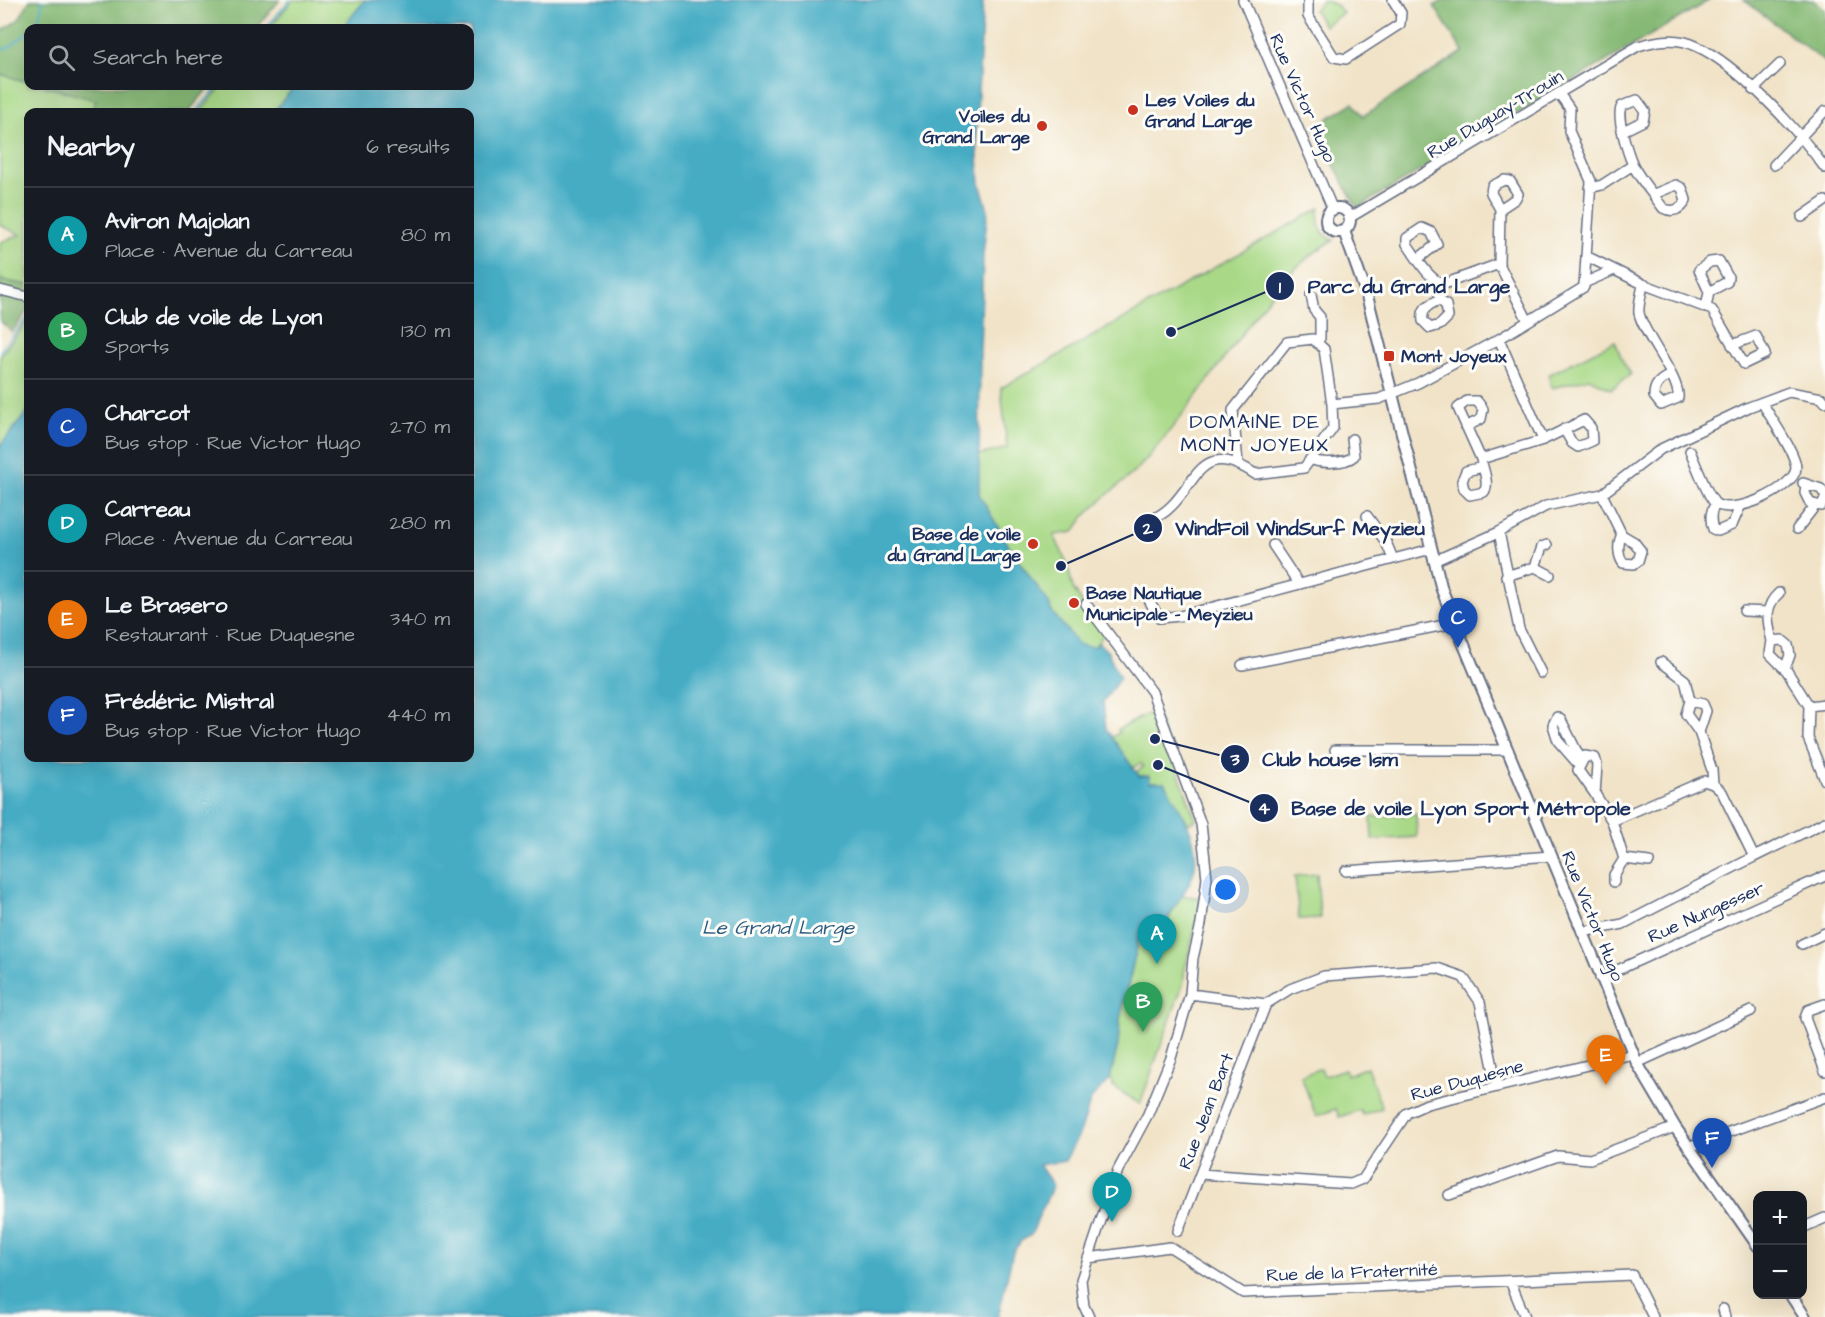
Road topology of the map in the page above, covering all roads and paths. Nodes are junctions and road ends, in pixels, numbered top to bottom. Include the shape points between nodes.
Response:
1 (1243, 0) edge
2 (1308, 0) edge
3 (1394, 0) edge
4 (1780, 64) dead end
5 (1753, 90) junction
6 (1560, 95) junction
7 (1825, 111) edge
8 (1623, 131) dead end
9 (1799, 138) junction
10 (1633, 165) junction
11 (1774, 165) dead end
12 (1825, 168) edge
13 (1590, 188) junction
14 (1654, 194) dead end
15 (1825, 201) edge
16 (1500, 209) dead end
17 (1333, 210) junction
18 (1802, 217) dead end
19 (1349, 218) junction
20 (1344, 231) junction
21 (1586, 256) junction
22 (1418, 259) dead end
23 (1499, 264) junction
24 (1614, 270) junction
25 (1441, 283) junction
26 (1584, 283) junction
27 (1643, 284) junction
28 (0, 290) edge
29 (1709, 292) dead end
30 (1311, 295) dead end
31 (24, 296) edge
32 (1439, 300) dead end
33 (1706, 308) junction
34 (1527, 319) junction
35 (1499, 339) junction
36 (1317, 343) junction
37 (1732, 345) dead end
38 (1670, 375) dead end
39 (1392, 394) junction
40 (1762, 402) junction
41 (1825, 402) edge
42 (1332, 404) junction
43 (1466, 427) dead end
44 (1564, 429) dead end
45 (1352, 439) dead end
46 (1542, 440) junction
47 (1690, 451) dead end
48 (1310, 459) junction
49 (1238, 463) junction
50 (1794, 477) junction
51 (1806, 485) junction
52 (1602, 494) junction
53 (1825, 497) edge
54 (1716, 504) junction
55 (1815, 506) junction
56 (1740, 507) junction
57 (1367, 516) dead end
58 (1150, 520) dead end
59 (1797, 529) dead end
60 (1499, 532) junction
61 (1622, 535) dead end
62 (1547, 544) dead end
63 (1273, 545) dead end
64 (1431, 549) junction
65 (1393, 559) junction
66 (1434, 561) junction
67 (1535, 567) junction
68 (1550, 575) dead end
69 (1506, 576) junction
70 (1299, 584) junction
71 (1779, 593) dead end
72 (1149, 600) dead end
73 (1086, 604) dead end
74 (1744, 611) dead end
75 (1768, 612) junction
76 (1455, 623) junction
77 (1772, 641) junction
78 (1661, 662) dead end
79 (1242, 664) dead end
80 (1785, 669) junction
81 (1541, 673) dead end
82 (1690, 701) junction
83 (1825, 704) edge
84 (1809, 706) junction
85 (1699, 732) junction
86 (1335, 750) dead end
87 (1508, 750) junction
88 (1825, 780) edge
89 (1713, 784) junction
90 (1595, 794) junction
91 (1612, 821) junction
92 (1825, 822) edge
93 (1551, 856) junction
94 (1754, 857) junction
95 (1624, 859) junction
96 (1649, 862) dead end
97 (1346, 871) dead end
98 (1825, 876) edge
99 (1614, 882) dead end
100 (1582, 932) junction
101 (1825, 933) edge
102 (1802, 944) dead end
103 (1600, 978) junction
104 (1190, 994) junction
105 (1266, 1004) junction
106 (1825, 1004) edge
107 (1751, 1011) dead end
108 (1635, 1059) junction
109 (1825, 1071) edge
110 (1497, 1087) junction
111 (1825, 1097) edge
112 (1675, 1127) junction
113 (1688, 1147) junction
114 (1200, 1174) junction
115 (1449, 1196) dead end
116 (1825, 1218) edge
117 (1807, 1226) edge
118 (1178, 1231) dead end
119 (1757, 1245) edge
120 (1088, 1258) junction
121 (1511, 1283) junction
122 (1793, 1299) edge
123 (1802, 1316) edge
124 (1089, 1317) edge
125 (1526, 1317) edge
126 (1653, 1317) edge

1 - 17 street, Rue Victor Hugo
2 - 3 street via 1308,16 1334,57 1346,59 1400,24 1401,13
4 - 5 street
5 - 6 street, Rue Duguay-Trouin via 1722,61 1695,45 1658,40 1638,46
5 - 9 street
6 - 13 street via 1570,109 1569,131
6 - 19 street, Rue Duguay-Trouin
7 - 9 street
8 - 10 street
9 - 11 street
9 - 12 street
10 - 13 street via 1602,185
10 - 14 street
13 - 21 street
15 - 18 street
16 - 23 street
17 - 19 street via 1341,209
17 - 20 street via 1327,215 1327,226 1332,231
19 - 20 street
20 - 39 street, Rue Victor Hugo via 1367,296
21 - 24 street
21 - 26 street
22 - 25 street
23 - 25 street
23 - 34 street
24 - 26 street
24 - 27 street
25 - 32 street
26 - 34 street
27 - 33 street
27 - 38 street via 1639,313
28 - 31 street
29 - 33 street
30 - 36 street via 1320,317
33 - 37 street via 1712,310
34 - 35 street
35 - 39 street
35 - 46 street
36 - 42 street via 1324,349
36 - 49 street via 1313,339 1287,342 1233,410
39 - 42 street
39 - 64 street, Rue Victor Hugo
40 - 41 street via 1790,392 1822,398
40 - 50 street via 1795,463
40 - 52 street via 1661,449
42 - 48 street via 1333,428
43 - 46 street via 1482,463
44 - 46 street
45 - 48 street via 1354,456 1350,460 1318,463
47 - 54 street via 1709,498
48 - 49 street via 1304,468 1255,474
49 - 58 street via 1223,458 1207,463 1162,515
50 - 51 street
50 - 56 street via 1788,484
51 - 53 street via 1821,489
51 - 55 street via 1807,499
52 - 60 street via 1546,506
52 - 61 street
53 - 55 street via 1821,506
54 - 56 street
54 - 56 street via 1711,522 1718,531 1732,525
55 - 59 street
57 - 65 street
60 - 66 street
60 - 69 street
62 - 67 street via 1542,547
63 - 70 street
64 - 65 street
64 - 66 street, Rue Victor Hugo
65 - 70 street
66 - 76 street, Rue Victor Hugo
67 - 68 street
67 - 69 street
69 - 81 street via 1519,629
70 - 72 street via 1180,616 1159,618
71 - 75 street via 1770,602
73 - 104 street via 1152,692 1201,824 1207,878
74 - 75 street
75 - 77 street
76 - 79 street
76 - 87 street, Rue Victor Hugo
77 - 80 street via 1770,654
77 - 80 street via 1782,640 1788,645 1790,655
78 - 82 street via 1685,680
80 - 84 street
82 - 85 street via 1686,714
82 - 85 street via 1703,704 1706,711
83 - 84 street
84 - 88 street via 1808,738
85 - 89 street
86 - 87 street
87 - 93 street, Rue Victor Hugo
89 - 91 street via 1704,781
89 - 94 street via 1722,792
90 - 90 street via 1598,765 1588,755 1580,762 1581,776
90 - 91 street
91 - 95 street
92 - 94 street
93 - 97 street
93 - 100 street, Rue Victor Hugo
94 - 100 street via 1623,924
95 - 96 street
95 - 99 street via 1614,874
98 - 103 street, Rue Nungesser
100 - 103 street, Rue Victor Hugo
101 - 102 street
103 - 108 street, Rue Victor Hugo
104 - 105 street
104 - 120 street via 1160,1088 1118,1170
105 - 110 street via 1290,989 1324,976 1437,968 1463,977 1480,1002
105 - 114 street, Rue Jean Bart
106 - 109 street via 1808,1010 1805,1018
107 - 108 street, Rue Duquesne
108 - 110 street, Rue Duquesne
108 - 112 street, Rue Victor Hugo
110 - 114 street, Rue Duquesne via 1427,1104 1407,1113 1363,1179 1351,1184
111 - 113 street
112 - 113 street, Rue Victor Hugo
112 - 115 street via 1590,1159 1558,1156
113 - 119 street, Rue Victor Hugo
114 - 118 street, Rue Jean Bart
116 - 117 street
120 - 121 street, Rue de la Fraternité via 1170,1247 1243,1293
120 - 124 street via 1081,1280
121 - 125 street
121 - 126 street, Rue de la Fraternité via 1632,1275
122 - 123 street

